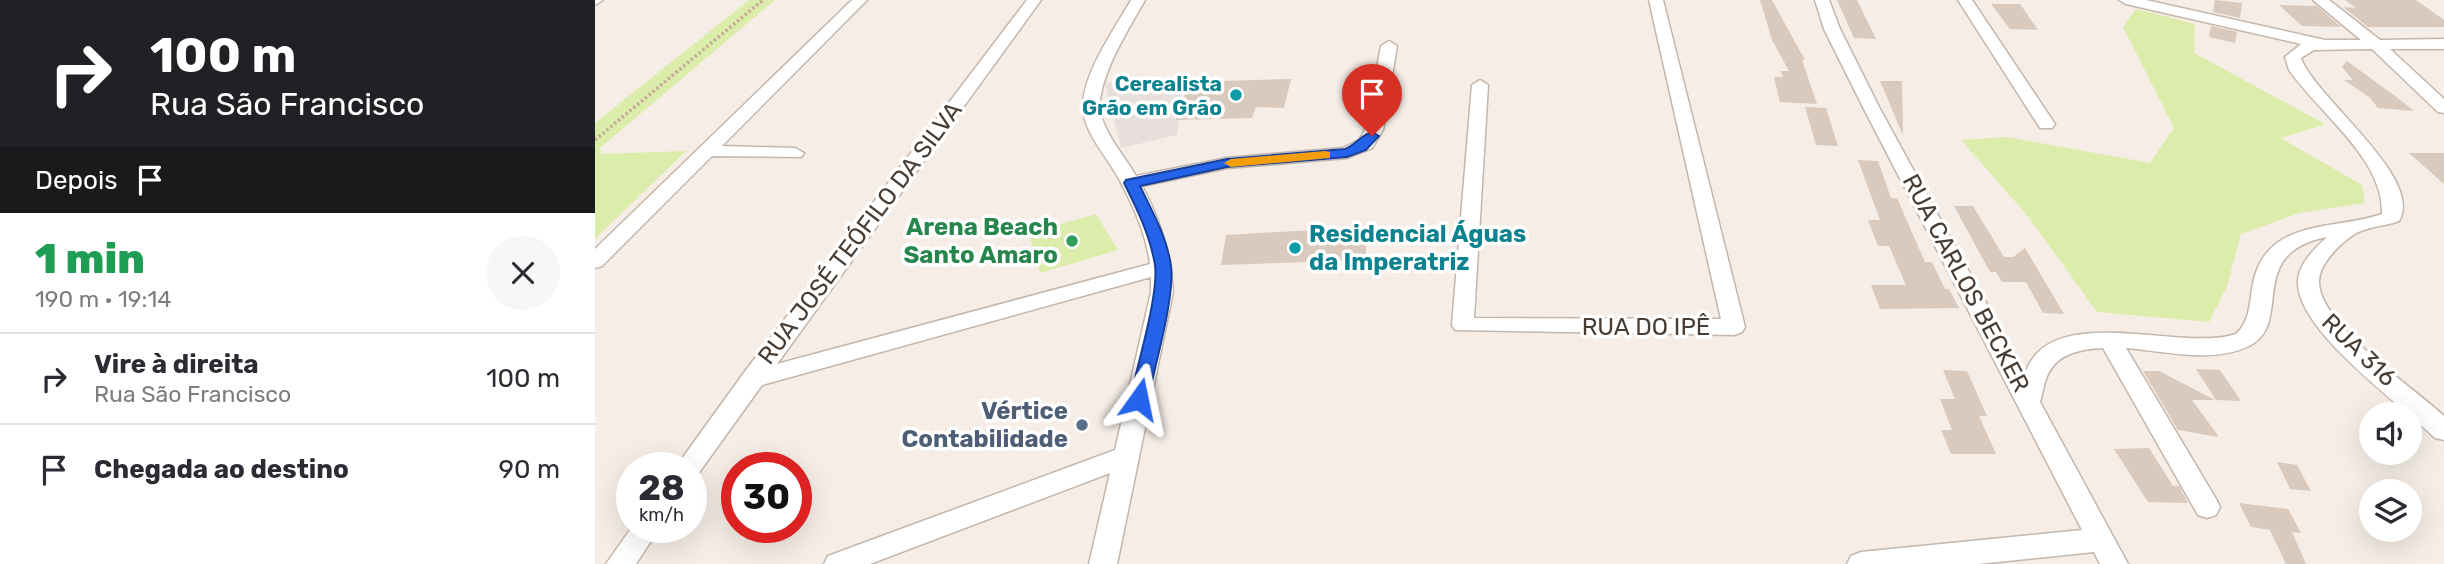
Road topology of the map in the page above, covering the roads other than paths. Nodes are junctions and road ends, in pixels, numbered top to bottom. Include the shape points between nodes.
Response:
1 (860, 0) edge
2 (1034, 0) edge
3 (1138, 0) edge
4 (1656, 0) edge
5 (1822, 0) edge
6 (1965, 0) edge
7 (2126, 0) edge
8 (2320, 0) edge
9 (2444, 44) edge
10 (2330, 45) junction
11 (1388, 46) dead end
12 (2378, 46) junction
13 (1480, 85) dead end
14 (2444, 107) edge
15 (2046, 124) dead end
16 (707, 151) junction
17 (795, 153) dead end
18 (1131, 183) junction
19 (2351, 226) junction
20 (595, 261) edge
21 (1163, 267) junction
22 (2110, 341) junction
23 (751, 380) junction
24 (2029, 400) junction
25 (2444, 431) edge
26 (700, 452) edge
27 (1127, 456) junction
28 (2207, 507) dead end
29 (635, 543) edge
30 (2108, 552) edge
31 (620, 564) edge
32 (838, 564) edge
33 (1103, 564) edge
34 (1861, 564) edge

1 - 16 street
2 - 23 street, RUA JOSÉ TEÓFILO DA SILVA
3 - 18 street via 1091,103 1099,130
4 - 13 street, RUA DO IPÊ via 1734,327 1463,325
5 - 24 street, RUA CARLOS BECKER via 1872,109
6 - 15 street
7 - 10 street
8 - 12 street
9 - 12 street
10 - 12 street
10 - 19 street via 2301,49 2293,57 2293,65 2359,143 2388,185 2395,206 2392,217 2376,225
11 - 18 street via 1374,130 1361,147 1340,154 1227,163
12 - 14 street
16 - 17 street
16 - 20 street
18 - 21 street via 1153,227
19 - 22 street via 2316,233 2277,252 2260,289 2259,322 2241,342 2218,347
19 - 25 street, RUA 316 via 2316,261 2308,280 2310,299 2325,322 2357,354
21 - 23 street
21 - 27 street via 1162,292
22 - 24 street via 2070,343 2052,351 2031,380
22 - 28 street
23 - 26 street, RUA JOSÉ TEÓFILO DA SILVA
24 - 30 street, RUA CARLOS BECKER
27 - 32 street
27 - 33 street
29 - 31 street
30 - 34 street

